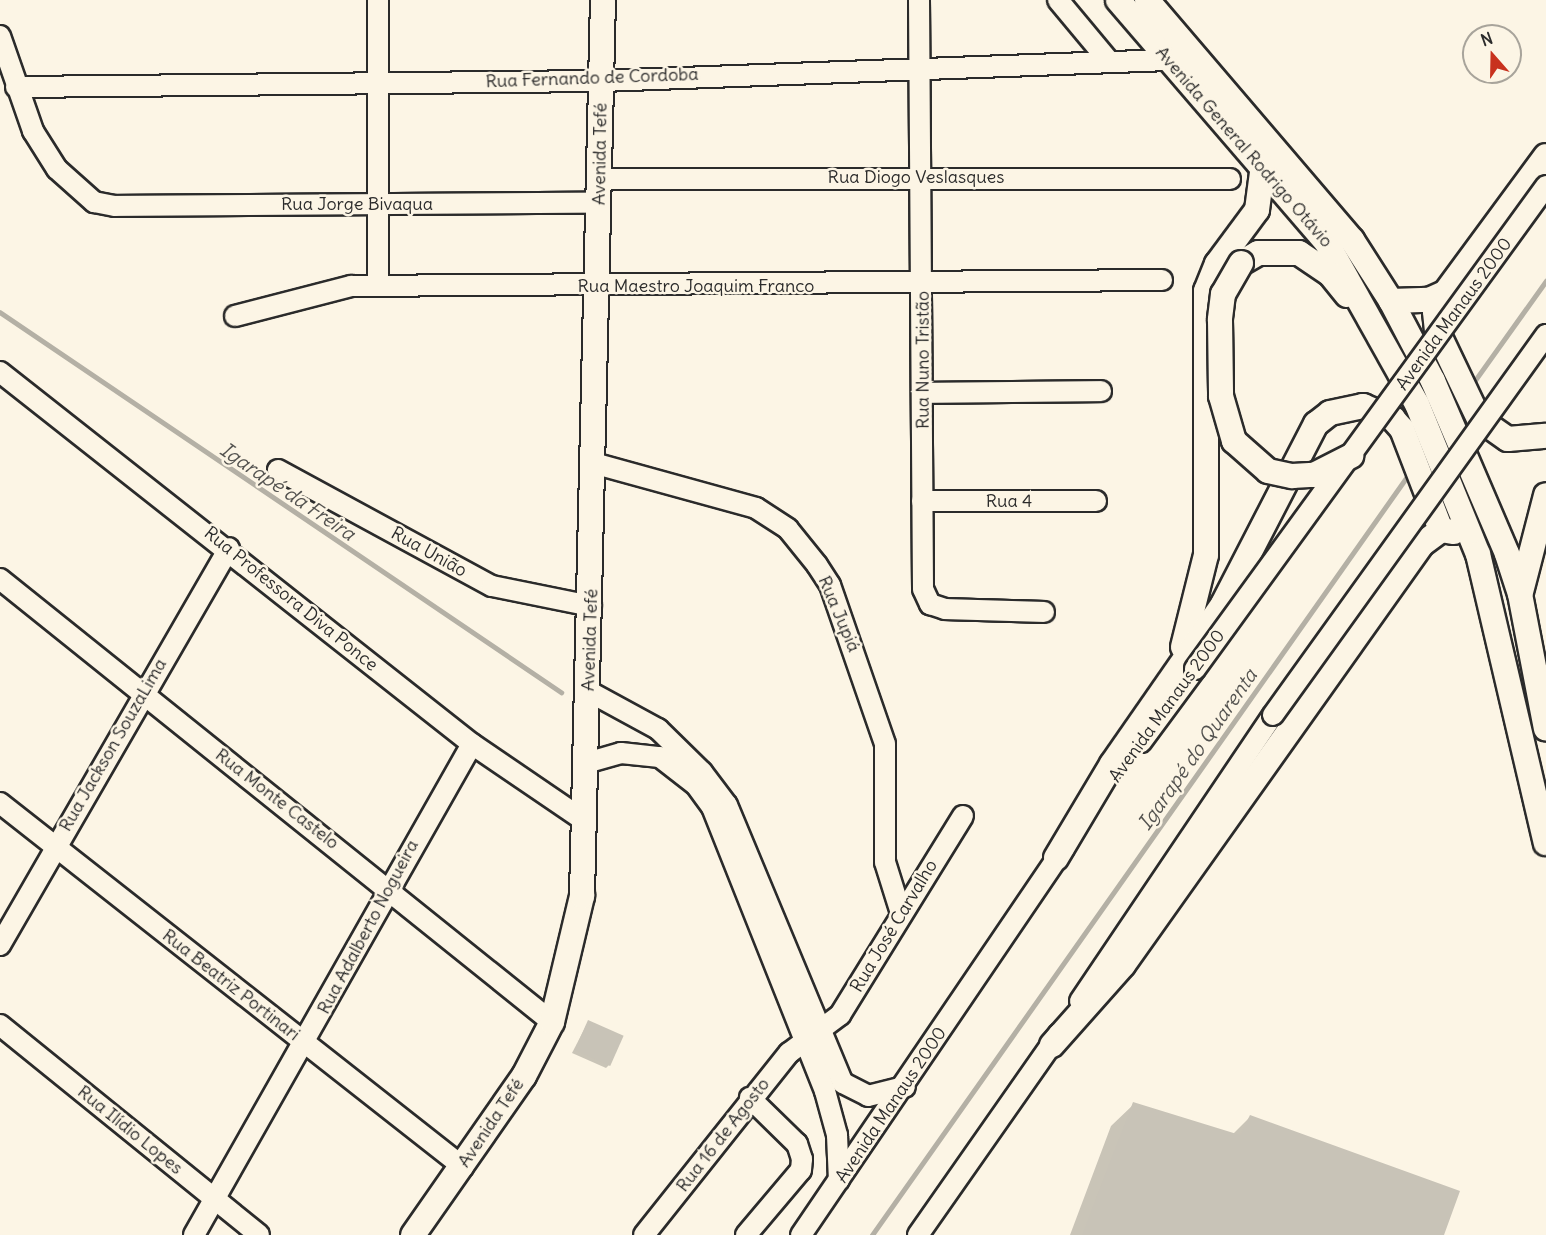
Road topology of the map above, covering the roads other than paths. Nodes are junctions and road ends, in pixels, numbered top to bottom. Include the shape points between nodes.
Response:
1 (378, 0) edge
2 (603, 0) edge
3 (919, 0) edge
4 (1058, 0) edge
5 (1118, 0) edge
6 (1147, 0) edge
7 (0, 36) edge
8 (1108, 60) junction
9 (1168, 60) junction
10 (919, 66) junction
11 (601, 81) junction
12 (380, 82) junction
13 (16, 87) junction
14 (1546, 156) edge
15 (1263, 165) junction
16 (920, 176) junction
17 (1230, 179) dead end
18 (1546, 186) edge
19 (600, 191) junction
20 (380, 203) junction
21 (1162, 280) dead end
22 (923, 285) junction
23 (378, 286) junction
24 (596, 287) junction
25 (1445, 293) junction
26 (1391, 301) junction
27 (235, 316) dead end
28 (1546, 335) edge
29 (1383, 338) junction
30 (0, 372) edge
31 (1101, 391) dead end
32 (922, 393) junction
33 (1546, 436) edge
34 (1351, 456) junction
35 (593, 463) junction
36 (278, 470) dead end
37 (1546, 495) edge
38 (922, 501) junction
39 (1096, 501) dead end
40 (1441, 531) junction
41 (229, 548) junction
42 (1478, 554) junction
43 (0, 579) edge
44 (1520, 594) junction
45 (591, 606) junction
46 (1044, 612) dead end
47 (1170, 680) junction
48 (588, 691) junction
49 (142, 692) junction
50 (1546, 729) edge
51 (472, 744) junction
52 (586, 763) junction
53 (0, 802) edge
54 (963, 816) dead end
55 (585, 821) junction
56 (1546, 843) edge
57 (55, 846) junction
58 (1056, 858) junction
59 (387, 887) junction
60 (900, 910) junction
61 (0, 945) edge
62 (552, 1022) junction
63 (0, 1025) edge
64 (812, 1033) junction
65 (306, 1044) junction
66 (1052, 1045) junction
67 (905, 1086) junction
68 (750, 1098) junction
69 (463, 1167) junction
70 (839, 1180) junction
71 (216, 1200) junction
72 (194, 1235) edge
73 (260, 1235) edge
74 (413, 1235) edge
75 (644, 1235) edge
76 (746, 1235) edge
77 (801, 1235) edge
78 (918, 1235) edge

1 - 12 street
2 - 11 main road, Avenida Tefé
3 - 10 street, Rua Nuno Tristão
4 - 8 street
5 - 9 main road, Avenida General Rodrigo Otávio
6 - 26 main road, Avenida General Rodrigo Otávio via 1352,240
7 - 13 street
8 - 9 street, Rua Fernando de Cordoba
8 - 10 street, Rua Fernando de Cordoba
9 - 15 main road, Avenida General Rodrigo Otávio
10 - 11 street, Rua Fernando de Cordoba
10 - 16 street, Rua Nuno Tristão
11 - 12 street, Rua Fernando de Cordoba
11 - 19 main road, Avenida Tefé
12 - 13 street, Rua Fernando de Cordoba
12 - 20 street
13 - 20 street, Rua Jorge Bivaqua via 57,169 94,202 115,206
14 - 25 main road
15 - 29 main road, Avenida General Rodrigo Otávio via 1327,243
15 - 47 main road via 1257,210 1217,264 1206,291 1206,555 1197,606
16 - 17 street, Rua Diogo Veslasques
16 - 19 street, Rua Diogo Veslasques
16 - 22 street, Rua Nuno Tristão
18 - 34 street, Avenida Manaus 2000, bridge
19 - 20 street, Rua Jorge Bivaqua
19 - 24 main road, Avenida Tefé
20 - 23 street
21 - 22 street, Rua Maestro Joaquim Franco
22 - 24 street, Rua Maestro Joaquim Franco
22 - 32 street, Rua Nuno Tristão
23 - 24 street, Rua Maestro Joaquim Franco
23 - 27 street, Rua Maestro Joaquim Franco via 318,291
24 - 35 main road, Avenida Tefé
25 - 26 main road via 1429,300
25 - 33 main road via 1434,320 1479,419 1508,439
26 - 44 main road, Avenida General Rodrigo Otávio via 1460,440
28 - 66 street, bridge via 1159,877
29 - 34 main road, bridge via 1313,260 1279,249 1240,263 1223,294 1221,396 1234,441 1268,471 1292,476 1314,475
29 - 42 main road, Avenida General Rodrigo Otávio via 1443,462
30 - 41 street, Rua Professora Diva Ponce
31 - 32 street
32 - 38 street, Rua Nuno Tristão
34 - 58 street, Avenida Manaus 2000, bridge
35 - 45 main road, Avenida Tefé
35 - 60 street, Rua Jupiá via 756,508 788,529 817,565 834,595 885,744 885,862
36 - 45 street, Rua União via 492,586
37 - 44 main road
38 - 39 street, Rua 4
38 - 46 street, Rua Nuno Tristão via 923,589 930,604 945,609
40 - 42 main road via 1461,535
40 - 47 main road via 1402,429 1363,406 1330,413 1317,424 1222,604
40 - 66 main road via 1422,544 1123,964
41 - 49 street, Rua Jackson SouzaLima
41 - 51 street, Rua Professora Diva Ponce
42 - 56 main road, Avenida General Rodrigo Otávio
43 - 49 street, Rua Monte Castelo
44 - 50 main road, Avenida General Rodrigo Otávio
45 - 48 main road, Avenida Tefé
47 - 58 main road
48 - 52 main road, Avenida Tefé
48 - 64 street via 658,729 702,772 726,805
49 - 57 street, Rua Jackson SouzaLima
49 - 59 street, Rua Monte Castelo
51 - 55 street, Rua Professora Diva Ponce
51 - 59 street, Rua Adalberto Nogueira
52 - 55 main road, Avenida Tefé
52 - 64 street via 641,752 660,757 696,785 725,833
53 - 57 street, Rua Beatriz Portinari
54 - 60 street, Rua José Carvalho
55 - 62 main road, Avenida Tefé via 582,896
57 - 61 street, Rua Jackson SouzaLima
57 - 65 street, Rua Beatriz Portinari
58 - 67 street, Avenida Manaus 2000
59 - 62 street, Rua Monte Castelo
59 - 65 street, Rua Adalberto Nogueira
60 - 64 street, Rua José Carvalho via 840,1014
62 - 69 main road, Avenida Tefé via 524,1076
63 - 71 street, Rua Ilídio Lopes
64 - 67 street via 851,1091 868,1096
64 - 68 street, Rua 16 de Agosto
64 - 70 street via 832,1113
65 - 69 street, Rua Beatriz Portinari
65 - 71 street, Rua Adalberto Nogueira
66 - 78 street
67 - 70 street, Avenida Manaus 2000
68 - 75 street, Rua 16 de Agosto
68 - 76 street via 797,1144 802,1159 801,1170
69 - 74 main road, Avenida Tefé
70 - 77 street, Avenida Manaus 2000
71 - 72 street, Rua Adalberto Nogueira
71 - 73 street, Rua Ilídio Lopes

